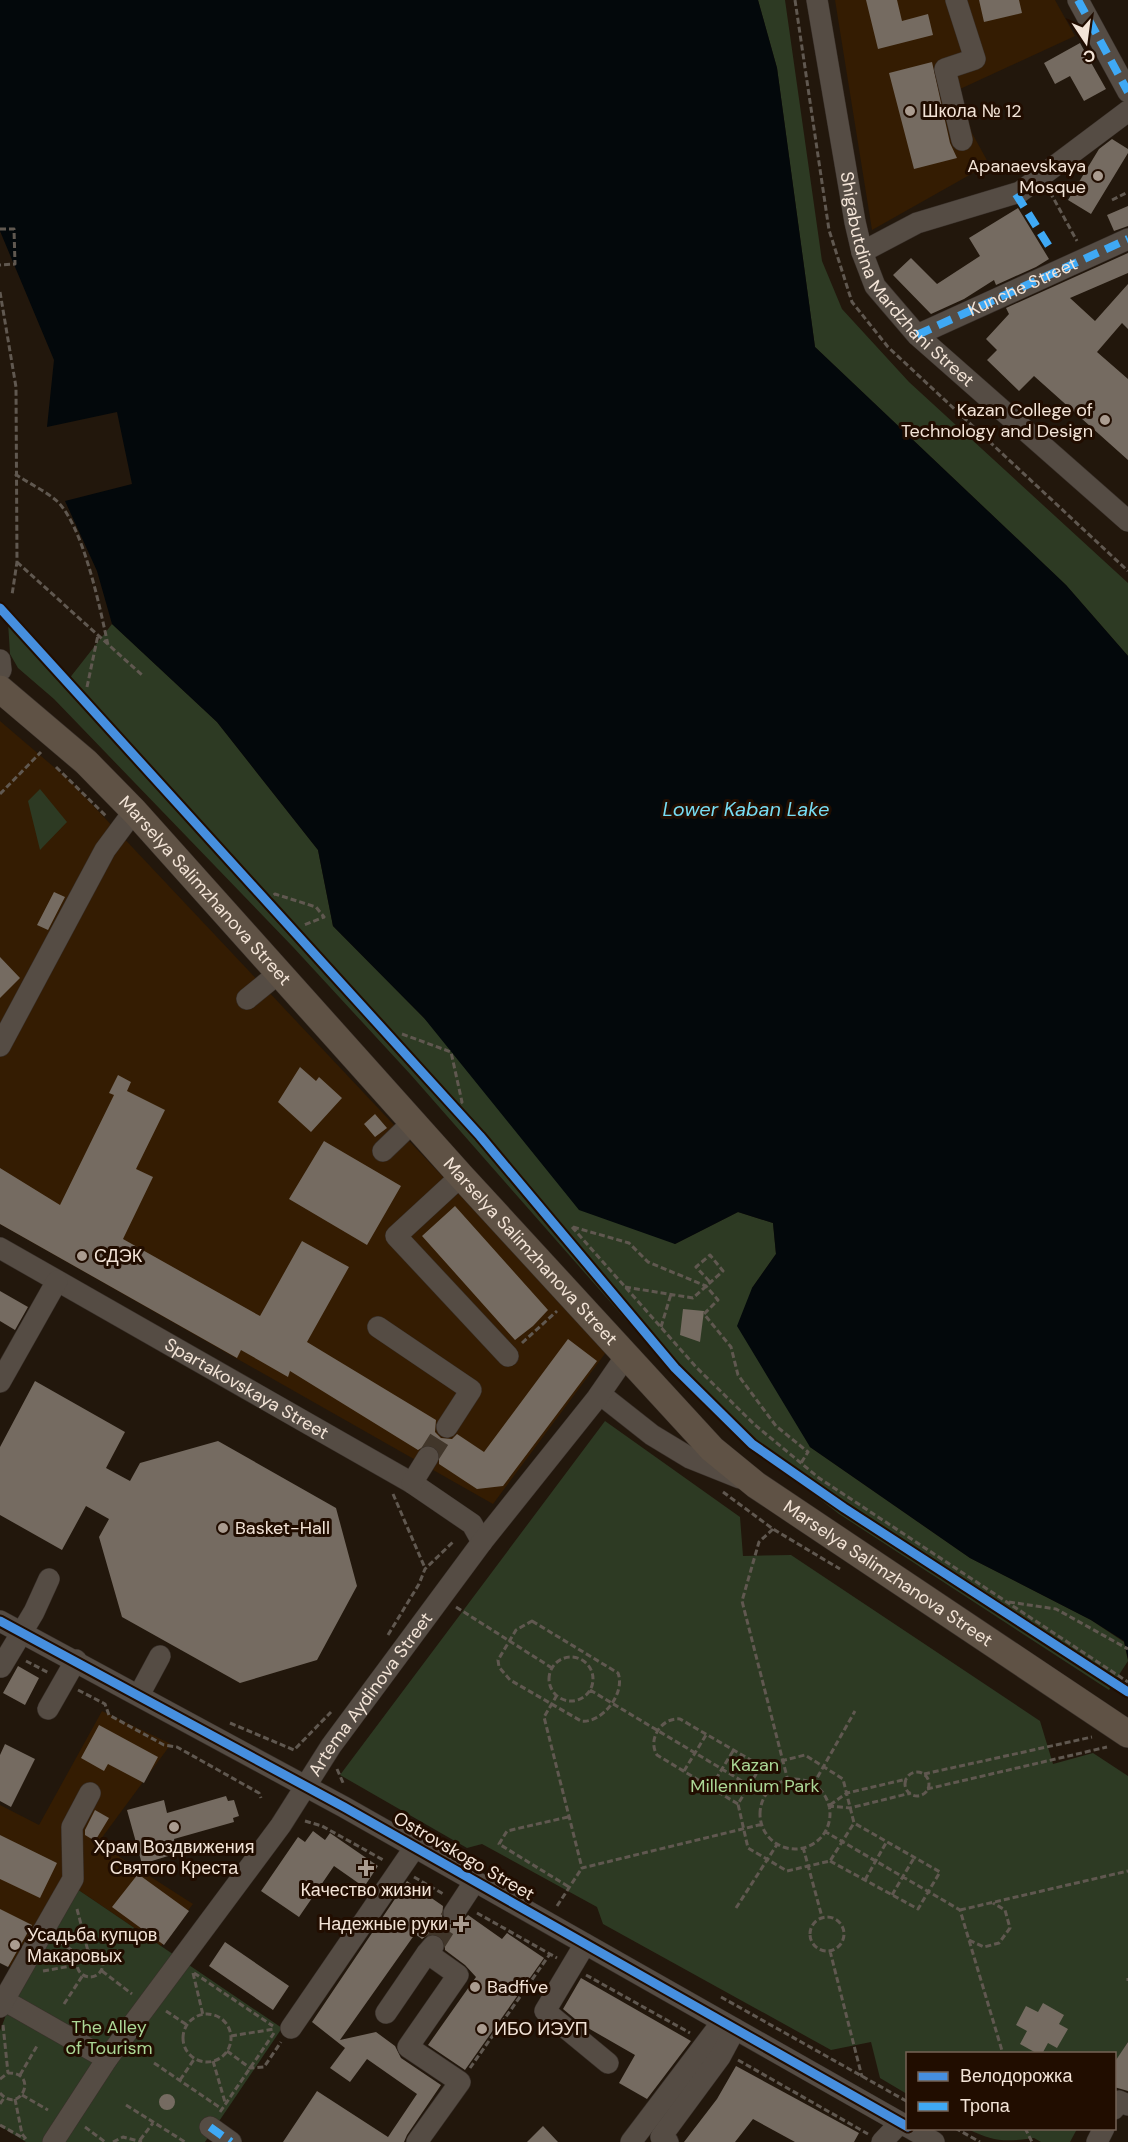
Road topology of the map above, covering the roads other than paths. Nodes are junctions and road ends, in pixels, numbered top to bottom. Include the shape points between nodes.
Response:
1 (817, 0) edge
2 (956, 0) edge
3 (1078, 0) edge
4 (1128, 92) edge
5 (1128, 111) edge
6 (962, 140) dead end
7 (1128, 239) edge
8 (862, 252) junction
9 (917, 334) junction
10 (1128, 521) edge
11 (0, 660) edge
12 (0, 670) edge
13 (0, 689) edge
14 (134, 811) junction
15 (280, 972) junction
16 (246, 999) dead end
17 (0, 1046) edge
18 (413, 1122) junction
19 (383, 1150) dead end
20 (461, 1176) junction
21 (0, 1248) edge
22 (57, 1281) junction
23 (378, 1327) dead end
24 (507, 1356) road end
25 (626, 1356) junction
26 (0, 1382) edge
27 (600, 1394) junction
28 (447, 1427) tunnel mouth
29 (428, 1457) tunnel mouth
30 (412, 1483) junction
31 (756, 1485) junction
32 (482, 1542) junction
33 (49, 1579) dead end
34 (0, 1621) edge
35 (20, 1631) junction
36 (160, 1656) dead end
37 (5, 1660) edge
38 (76, 1660) junction
39 (139, 1695) junction
40 (48, 1709) dead end
41 (1128, 1714) edge
42 (1119, 1740) edge
43 (307, 1786) junction
44 (90, 1793) dead end
45 (415, 1847) junction
46 (475, 1881) junction
47 (457, 1908) tunnel mouth
48 (585, 1944) junction
49 (2, 2007) edge
50 (386, 2013) dead end
51 (729, 2025) junction
52 (284, 2029) road end
53 (715, 2047) junction
54 (107, 2059) junction
55 (609, 2063) dead end
56 (1128, 2105) edge
57 (1116, 2106) edge
58 (906, 2126) edge
59 (210, 2127) road end
60 (913, 2130) edge
61 (53, 2142) edge
62 (231, 2142) edge
63 (417, 2142) edge
64 (631, 2142) edge
65 (668, 2142) edge
66 (882, 2142) edge
67 (934, 2142) edge

1 - 8 street, Shigabutdina Mardzhani Street via 839,76
2 - 6 street via 975,59 945,69
3 - 4 street
5 - 8 street via 1020,192 916,223
7 - 9 street, Kunche Street
8 - 9 street, Shigabutdina Mardzhani Street via 875,286
9 - 10 street, Shigabutdina Mardzhani Street
11 - 12 street
12 - 41 main road via 126,780 705,1417 746,1456
13 - 14 main road, Marselya Salimzhanova Street via 86,762
14 - 15 main road, Marselya Salimzhanova Street
14 - 17 street via 105,850
15 - 16 street
15 - 18 main road, Marselya Salimzhanova Street
18 - 19 street
18 - 20 main road, Marselya Salimzhanova Street
20 - 24 street via 396,1236
20 - 25 main road, Marselya Salimzhanova Street
21 - 22 street, Spartakovskaya Street
22 - 26 street
22 - 30 street, Spartakovskaya Street
23 - 28 street via 471,1390
25 - 27 street, Artema Aydinova Street
25 - 31 main road, Marselya Salimzhanova Street via 712,1449
27 - 31 street via 652,1435 690,1458
27 - 32 street, Artema Aydinova Street
29 - 30 street
30 - 32 street, Spartakovskaya Street via 472,1524
31 - 42 main road, Marselya Salimzhanova Street
32 - 43 street, Artema Aydinova Street via 331,1746
33 - 35 street
34 - 35 street, Ostrovskogo Street
35 - 37 street
35 - 38 street, Ostrovskogo Street
36 - 39 street
38 - 39 street, Ostrovskogo Street
38 - 40 street
39 - 43 street, Ostrovskogo Street
43 - 45 street, Ostrovskogo Street
43 - 54 street, Artema Aydinova Street
44 - 49 street via 72,1827 74,1879
45 - 46 street, Ostrovskogo Street
45 - 52 street
46 - 47 street
46 - 48 street, Ostrovskogo Street
48 - 51 street, Ostrovskogo Street
48 - 55 street via 546,2011
49 - 54 street
50 - 63 street via 430,1950 458,1975 408,2047 460,2082
51 - 53 street
51 - 58 street, Ostrovskogo Street
53 - 64 street
53 - 65 street via 661,2137
54 - 61 street, Artema Aydinova Street
56 - 57 street via 1119,2101
58 - 66 street
59 - 62 street
60 - 67 street, Ostrovskogo Street

